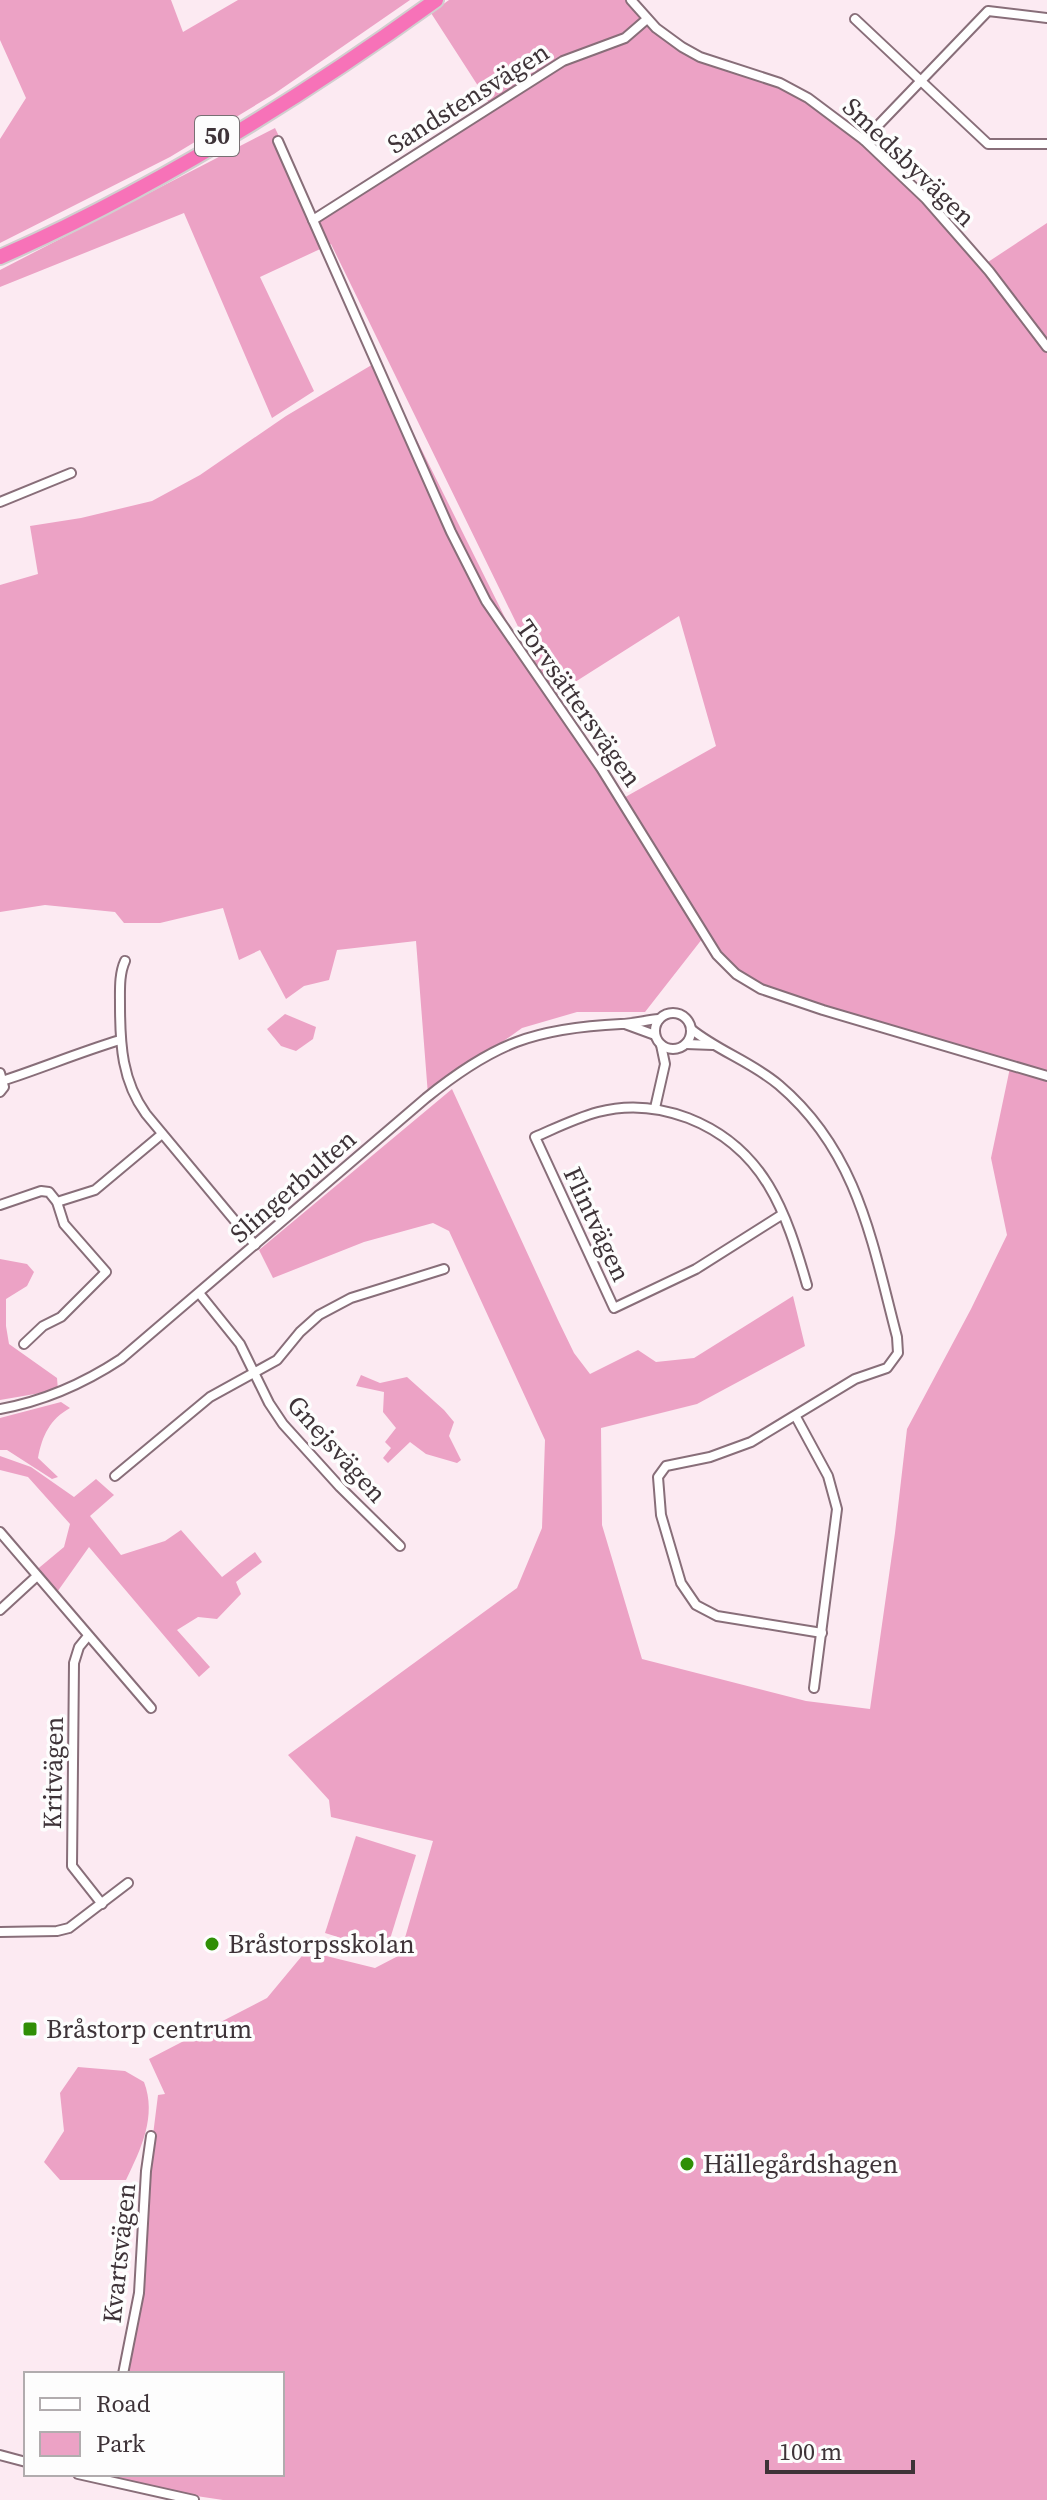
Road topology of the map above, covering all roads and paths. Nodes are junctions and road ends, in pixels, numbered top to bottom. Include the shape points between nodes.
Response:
1 (421, 0) edge
2 (436, 0) edge
3 (631, 0) edge
4 (1047, 18) edge
5 (647, 19) junction
6 (855, 19) dead end
7 (920, 81) junction
8 (864, 140) junction
9 (278, 141) dead end
10 (1047, 144) edge
11 (313, 220) junction
12 (0, 250) edge
13 (0, 257) edge
14 (1047, 347) edge
15 (71, 473) dead end
16 (0, 502) edge
17 (125, 961) dead end
18 (659, 1019) junction
19 (625, 1024) junction
20 (691, 1029) junction
21 (655, 1035) junction
22 (120, 1040) junction
23 (661, 1045) junction
24 (713, 1045) junction
25 (682, 1046) junction
26 (665, 1064) junction
27 (1047, 1076) edge
28 (1, 1077) edge
29 (0, 1092) edge
30 (655, 1108) junction
31 (162, 1134) junction
32 (57, 1202) junction
33 (0, 1205) edge
34 (783, 1214) junction
35 (255, 1245) junction
36 (444, 1269) dead end
37 (807, 1285) dead end
38 (199, 1293) junction
39 (24, 1344) dead end
40 (255, 1372) junction
41 (0, 1409) edge
42 (796, 1417) junction
43 (115, 1476) dead end
44 (0, 1532) edge
45 (400, 1546) dead end
46 (37, 1576) junction
47 (0, 1610) edge
48 (822, 1633) junction
49 (88, 1636) junction
50 (814, 1688) dead end
51 (151, 1708) dead end
52 (128, 1883) dead end
53 (102, 1904) junction
54 (0, 1932) edge
55 (151, 2136) dead end
56 (123, 2372) edge
57 (3, 2457) edge
58 (24, 2462) edge
59 (99, 2476) edge
60 (194, 2500) edge

1 - 12 highway, 50 via 216,137
2 - 13 highway, 50 via 218,144
3 - 5 street, Smedsbyvägen
4 - 7 street via 988,11
5 - 8 street, Smedsbyvägen via 700,57 780,83 808,98
5 - 11 street, Sandstensvägen via 625,38 563,61
6 - 7 street
7 - 8 street
7 - 10 street via 988,144
8 - 14 street, Smedsbyvägen via 926,199
9 - 11 street, Torvsättersvägen
11 - 27 street, Torvsättersvägen via 486,601 601,768 717,955 761,989
15 - 16 street
17 - 22 street
18 - 19 street, Slingerbulten
18 - 20 street via 678,1013
18 - 21 street
19 - 21 street, Slingerbulten
19 - 35 street, Slingerbulten via 557,1029 474,1062
20 - 24 street
20 - 25 street
21 - 23 street
22 - 28 street
22 - 31 street via 131,1091
23 - 25 street
23 - 26 street
24 - 25 street
24 - 42 street via 777,1083 832,1143 860,1201 895,1327 899,1346 892,1364 855,1379
25 - 26 street
26 - 30 street
28 - 29 street
30 - 34 street, Flintvägen via 699,1123 734,1143 763,1174
30 - 34 street, Flintvägen via 599,1112 535,1137 614,1308 696,1269
31 - 32 street via 95,1190
31 - 35 street
32 - 33 street via 41,1191
32 - 39 street via 64,1224 106,1272 61,1317
34 - 37 street, Flintvägen
35 - 38 street, Slingerbulten
36 - 40 street via 332,1306 277,1360
38 - 40 street, Gnejsvägen via 232,1331
38 - 41 street, Slingerbulten via 101,1372 50,1397
40 - 43 street via 210,1397
40 - 45 street, Gnejsvägen via 283,1424
42 - 48 street via 828,1476 837,1509
42 - 48 street via 737,1448 666,1466 658,1477 658,1499 681,1583 696,1605 717,1616
44 - 46 street
46 - 47 street
46 - 49 street
48 - 50 street
49 - 51 street
49 - 53 street, Kritvägen via 74,1663 72,1866
52 - 53 street
53 - 54 street via 64,1930
55 - 56 street, Kvartsvägen via 139,2293
57 - 58 street
59 - 60 street

